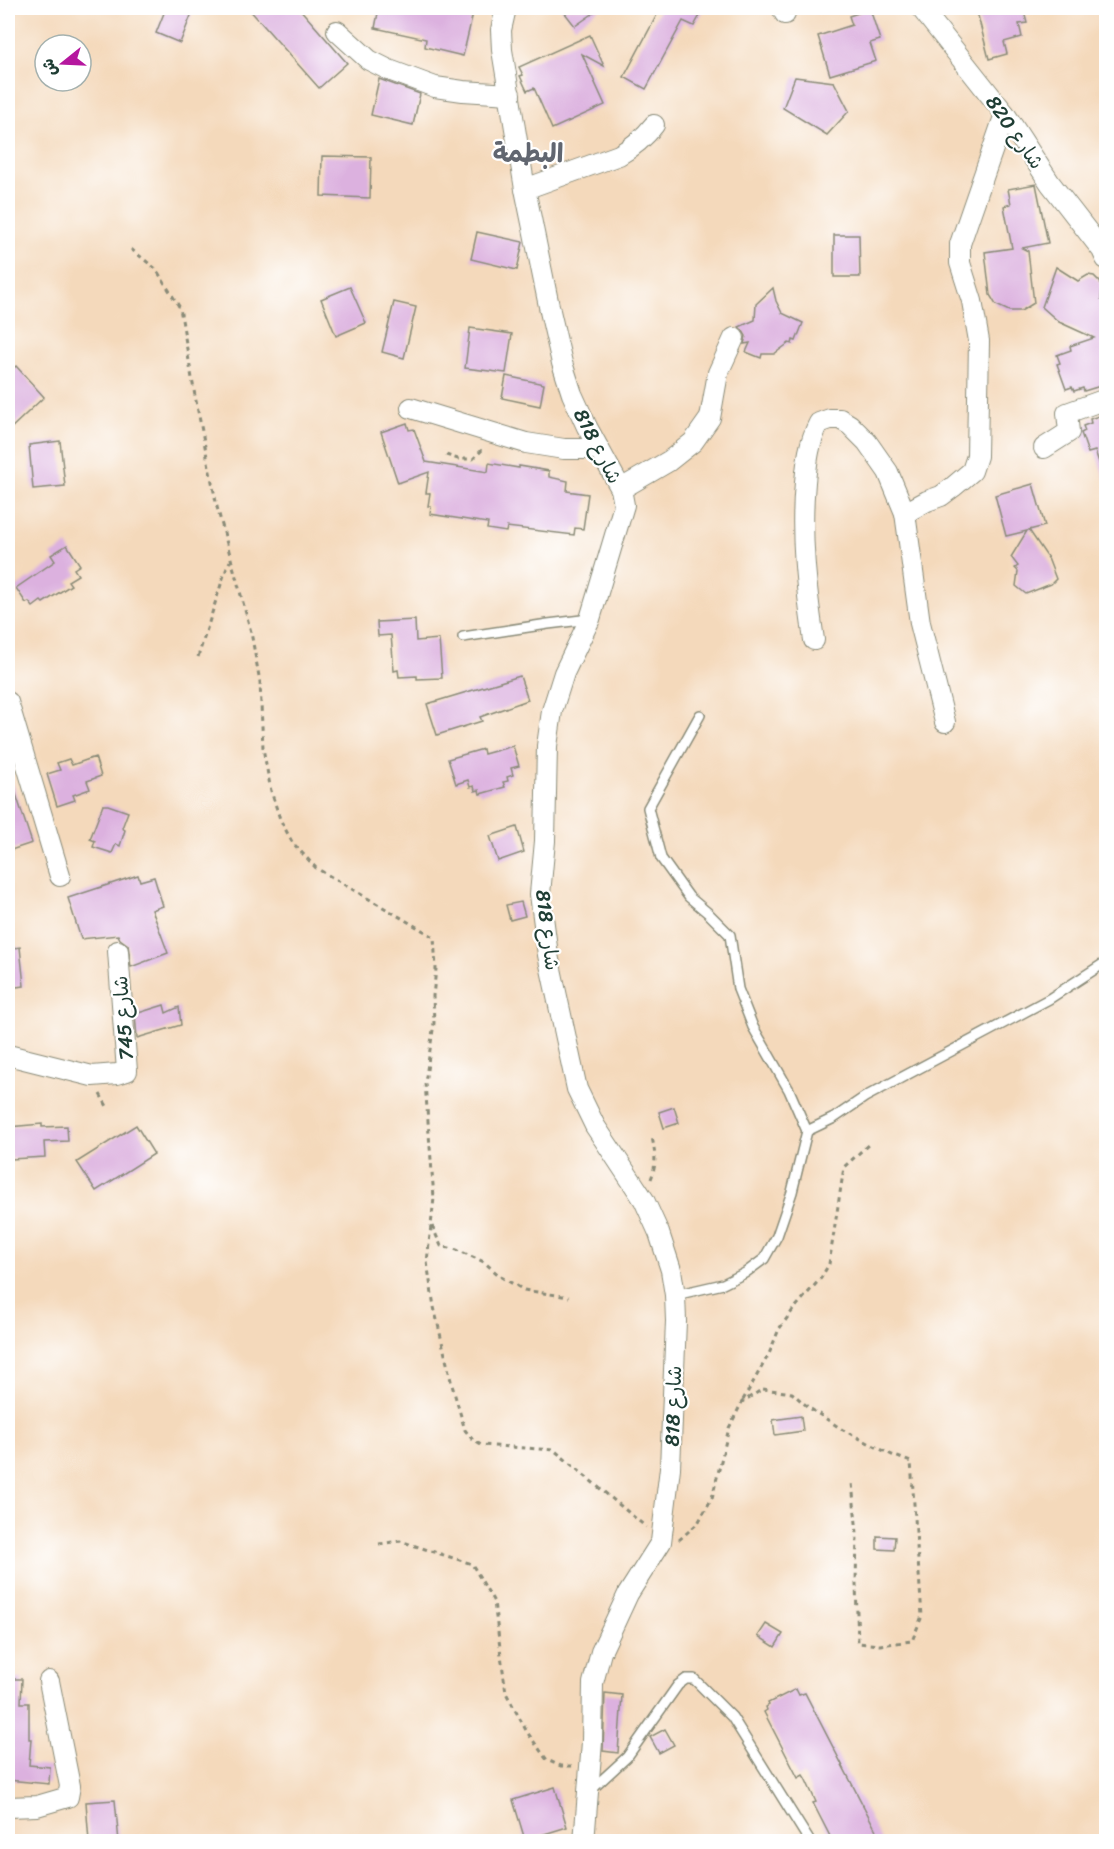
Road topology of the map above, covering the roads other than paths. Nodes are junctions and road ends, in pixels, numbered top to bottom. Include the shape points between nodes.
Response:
1 (506, 8) edge
2 (921, 8) edge
3 (337, 31) dead end
4 (510, 94) junction
5 (1005, 114) junction
6 (654, 125) dead end
7 (525, 189) junction
8 (1107, 260) edge
9 (734, 338) dead end
10 (1107, 399) edge
11 (411, 408) dead end
12 (1044, 448) dead end
13 (599, 449) junction
14 (621, 489) junction
15 (905, 513) junction
16 (590, 619) junction
17 (463, 638) dead end
18 (814, 640) dead end
19 (8, 702) edge
20 (700, 715) dead end
21 (945, 722) dead end
22 (60, 876) dead end
23 (118, 951) dead end
24 (1107, 962) edge
25 (8, 1055) edge
26 (807, 1131) junction
27 (675, 1295) junction
28 (49, 1681) dead end
29 (588, 1793) junction
30 (8, 1807) edge
31 (584, 1842) edge
32 (810, 1842) edge

1 - 4 street, شارع 818 via 501,50
2 - 5 street, شارع 820
3 - 4 street via 369,60 435,87
4 - 7 street, شارع 818
5 - 8 street, شارع 820
5 - 15 street via 960,244 960,263 979,341 977,456 972,471 953,487
6 - 7 street via 633,147 619,155
7 - 13 street, شارع 818 via 562,363
9 - 14 street via 718,373 710,418 693,442
10 - 12 street via 1067,412 1069,432
11 - 13 street via 536,445
13 - 14 street, شارع 818
14 - 16 street, شارع 818 via 624,505
15 - 18 street via 888,472 867,442 840,419 819,423 807,459 804,500 803,548
15 - 21 street via 920,623
16 - 17 lane
16 - 27 street, شارع 818 via 564,673 552,711 546,746 540,894 548,955 577,1089 595,1126 644,1200 659,1233
19 - 22 street
20 - 26 lane via 648,808 653,833 661,858 689,897 730,935 738,990
23 - 25 street, شارع 745 via 127,1071 92,1076
24 - 26 lane via 1049,999
26 - 27 lane via 792,1192 777,1236 764,1258 723,1284
27 - 29 street, شارع 818 via 670,1468 661,1542 628,1594 601,1652 593,1683
28 - 30 street via 70,1786 68,1797 37,1806
29 - 31 street, شارع 818
29 - 32 lane via 627,1757 678,1685 694,1679 732,1717

